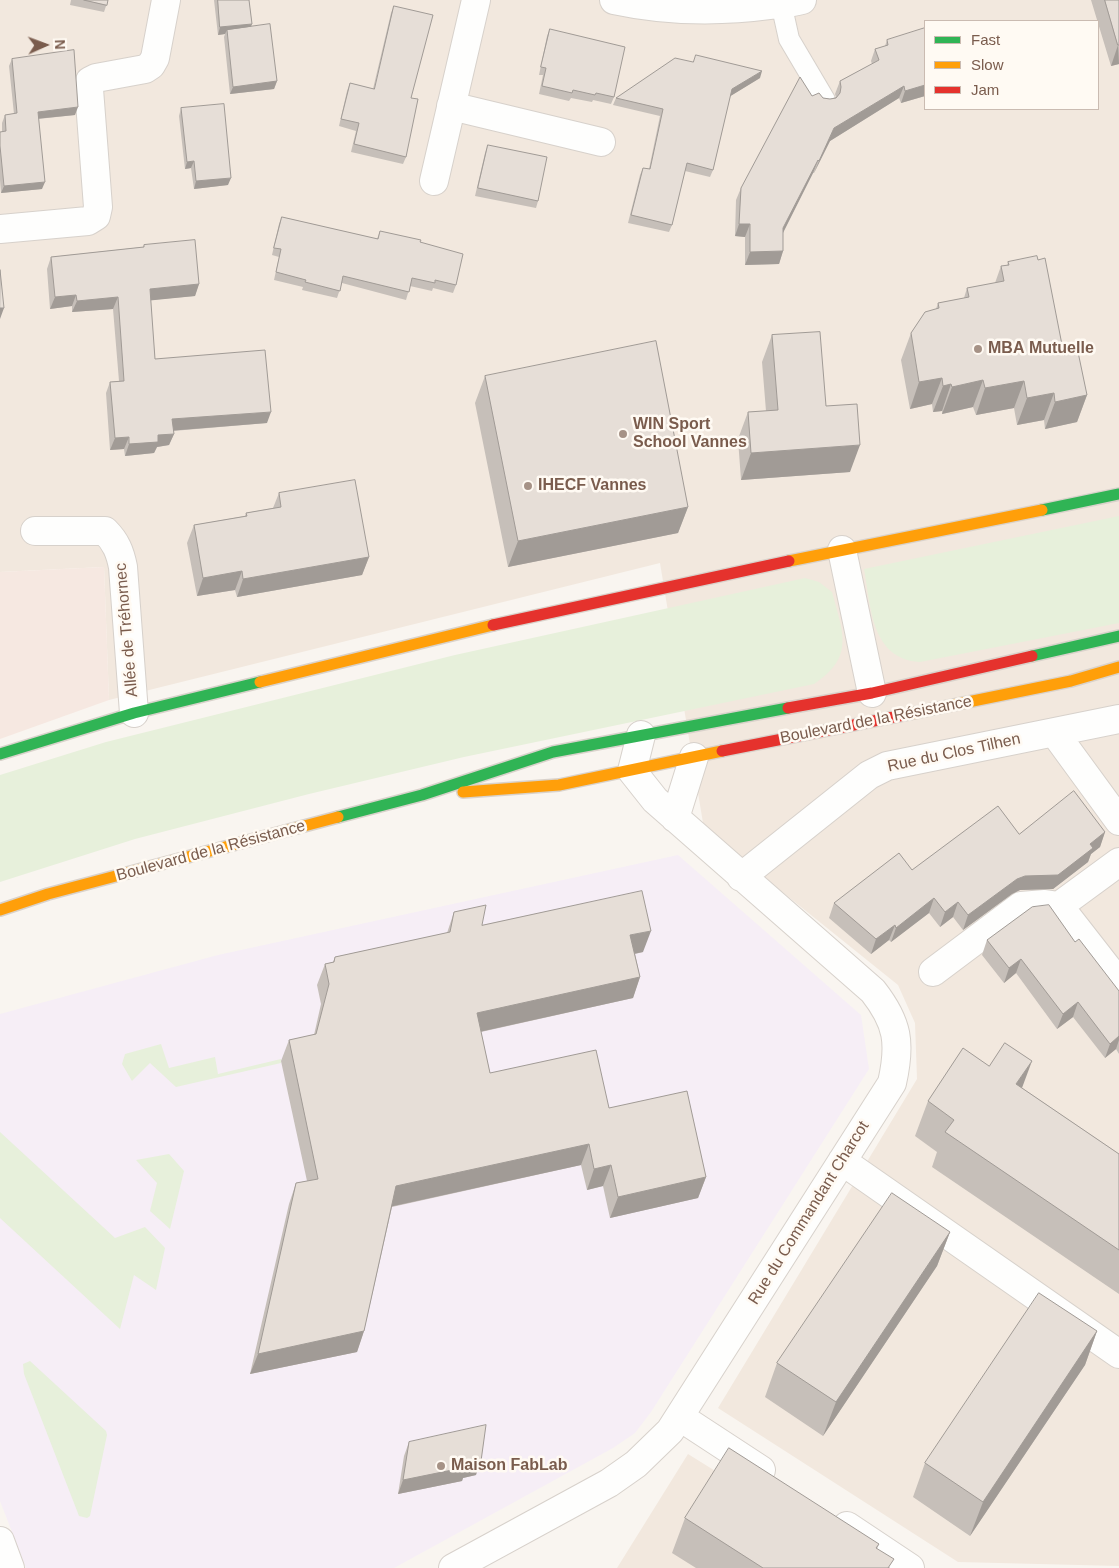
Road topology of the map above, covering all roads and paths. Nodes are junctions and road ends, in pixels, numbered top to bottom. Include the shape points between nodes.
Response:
1 (166, 0) edge
2 (476, 0) edge
3 (614, 0) edge
4 (774, 2) edge
5 (825, 100) edge
6 (451, 106) junction
7 (602, 142) dead end
8 (434, 181) dead end
9 (0, 229) edge
10 (1119, 494) edge
11 (35, 531) dead end
12 (842, 550) junction
13 (1119, 636) edge
14 (1119, 666) edge
15 (872, 693) junction
16 (134, 713) junction
17 (1119, 719) edge
18 (1054, 732) junction
19 (641, 735) junction
20 (0, 754) edge
21 (694, 757) junction
22 (632, 771) junction
23 (422, 794) junction
24 (675, 818) junction
25 (1119, 821) edge
26 (1119, 862) edge
27 (741, 877) junction
28 (1059, 906) junction
29 (0, 910) edge
30 (933, 972) dead end
31 (1119, 983) edge
32 (842, 1161) junction
33 (1119, 1354) edge
34 (680, 1417) junction
35 (779, 1482) edge
36 (828, 1514) edge
37 (0, 1541) edge
38 (10, 1568) edge
39 (454, 1568) edge
40 (910, 1568) edge

1 - 9 street via 151,65 90,81 96,216 88,221
2 - 6 street
3 - 4 street via 681,9
4 - 5 lane via 789,39
6 - 7 street
6 - 8 street
10 - 12 main road
11 - 16 street, Allée de Tréhornec via 105,531 114,540 123,567
12 - 15 street
12 - 16 main road via 498,624
13 - 15 main road, Boulevard de la Résistance
14 - 21 main road, Boulevard de la Résistance via 1071,681
15 - 19 main road, Boulevard de la Résistance
16 - 20 main road
17 - 18 street, Rue du Clos Tilhen
18 - 25 street
18 - 27 street, Rue du Clos Tilhen via 887,766 869,774
19 - 22 street
19 - 23 main road, Boulevard de la Résistance via 553,752
21 - 22 main road, Boulevard de la Résistance
21 - 24 street
22 - 23 main road, Boulevard de la Résistance via 559,785
22 - 24 street, Rue du Commandant Charcot via 655,800
23 - 29 main road, Boulevard de la Résistance via 48,894
24 - 27 street, Rue du Commandant Charcot
26 - 28 street
27 - 32 street, Rue du Commandant Charcot via 873,991 893,1022 897,1061 892,1083
28 - 30 street via 1020,906
28 - 31 street
32 - 33 street
32 - 34 street, Rue du Commandant Charcot
34 - 35 street
34 - 39 street, Rue du Commandant Charcot via 636,1464 609,1483
36 - 40 street
37 - 38 street

